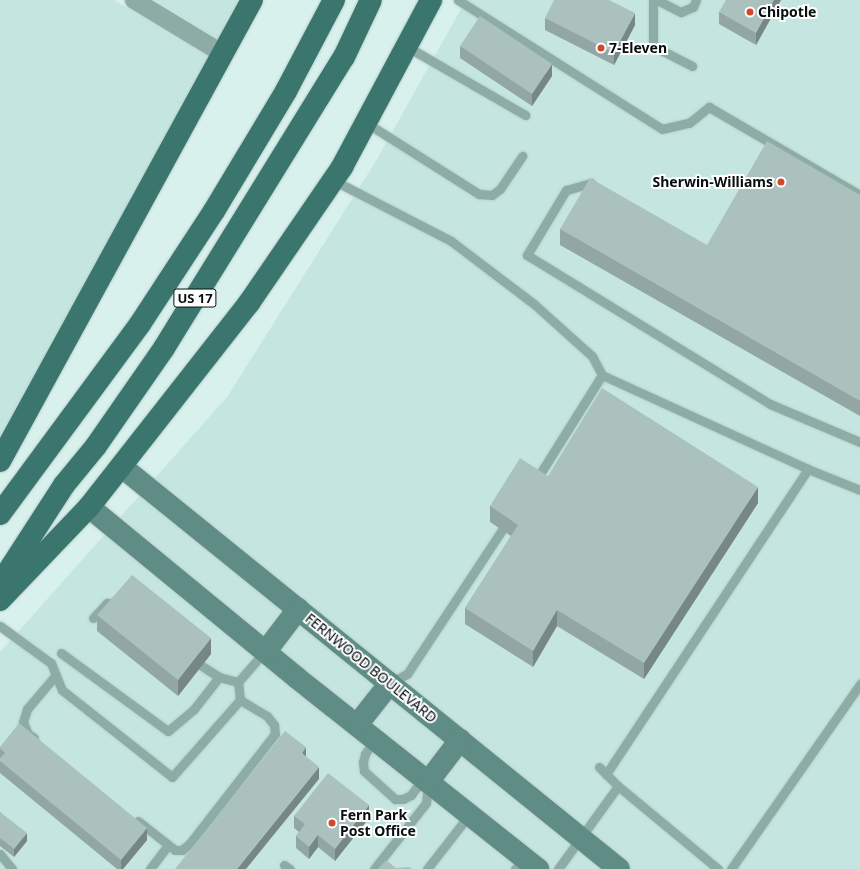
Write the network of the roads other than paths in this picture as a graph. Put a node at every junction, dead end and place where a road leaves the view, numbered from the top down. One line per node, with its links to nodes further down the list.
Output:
1 (134, 0): 11 (street)
2 (252, 0): 11 (main road)
3 (334, 0): 27 (main road, US 17)
4 (371, 0): 29 (main road, US 17)
5 (431, 0): 10 (main road)
6 (458, 0): 18 (lane)
7 (652, 0): 12 (lane)
8 (657, 0): 9 (lane)
9 (696, 0)
10 (406, 46): 13 (lane); 14 (main road)
11 (223, 54): 21 (main road)
12 (692, 66)
13 (525, 116)
14 (365, 122): 15 (lane); 16 (main road)
15 (522, 156)
16 (334, 180): 19 (lane); 22 (main road)
17 (591, 183): 20 (lane)
18 (860, 195)
19 (602, 375): 23 (lane); 24 (lane)
20 (860, 442)
21 (0, 461)
22 (122, 467): 26 (main road); 32 (street, FERNWOOD BOULEVARD)
23 (808, 469): 25 (lane); 49 (lane)
24 (534, 483)
25 (860, 490)
26 (90, 507): 30 (main road); 35 (street)
27 (0, 514)
28 (502, 530): 41 (lane)
29 (0, 584)
30 (0, 600)
31 (121, 603): 33 (lane)
32 (298, 609): 35 (street); 41 (street, FERNWOOD BOULEVARD)
33 (93, 618)
34 (0, 626): 36 (lane)
35 (266, 651): 40 (lane); 44 (street)
36 (51, 663): 38 (lane); 39 (lane)
37 (202, 666): 39 (lane)
38 (55, 676): 43 (lane); 47 (lane)
39 (219, 677): 40 (lane)
40 (238, 682): 43 (lane)
41 (390, 683): 44 (street); 46 (street, FERNWOOD BOULEVARD)
42 (860, 684): 63 (lane)
43 (240, 700): 53 (lane)
44 (357, 725): 45 (street)
45 (375, 739): 48 (street); 48 (lane)
46 (460, 740): 48 (street); 52 (street, FERNWOOD BOULEVARD)
47 (40, 743)
48 (428, 782): 50 (street); 58 (lane)
49 (618, 786): 52 (lane); 62 (lane)
50 (469, 814): 55 (street); 59 (lane)
51 (132, 816): 53 (lane)
52 (580, 838): 60 (lane); 61 (street, FERNWOOD BOULEVARD)
53 (168, 845): 57 (lane)
54 (0, 854): 56 (lane)
55 (526, 865)
56 (12, 869)
57 (150, 869)
58 (374, 869)
59 (427, 869)
60 (558, 869)
61 (619, 869)
62 (718, 869)
63 (731, 869)

